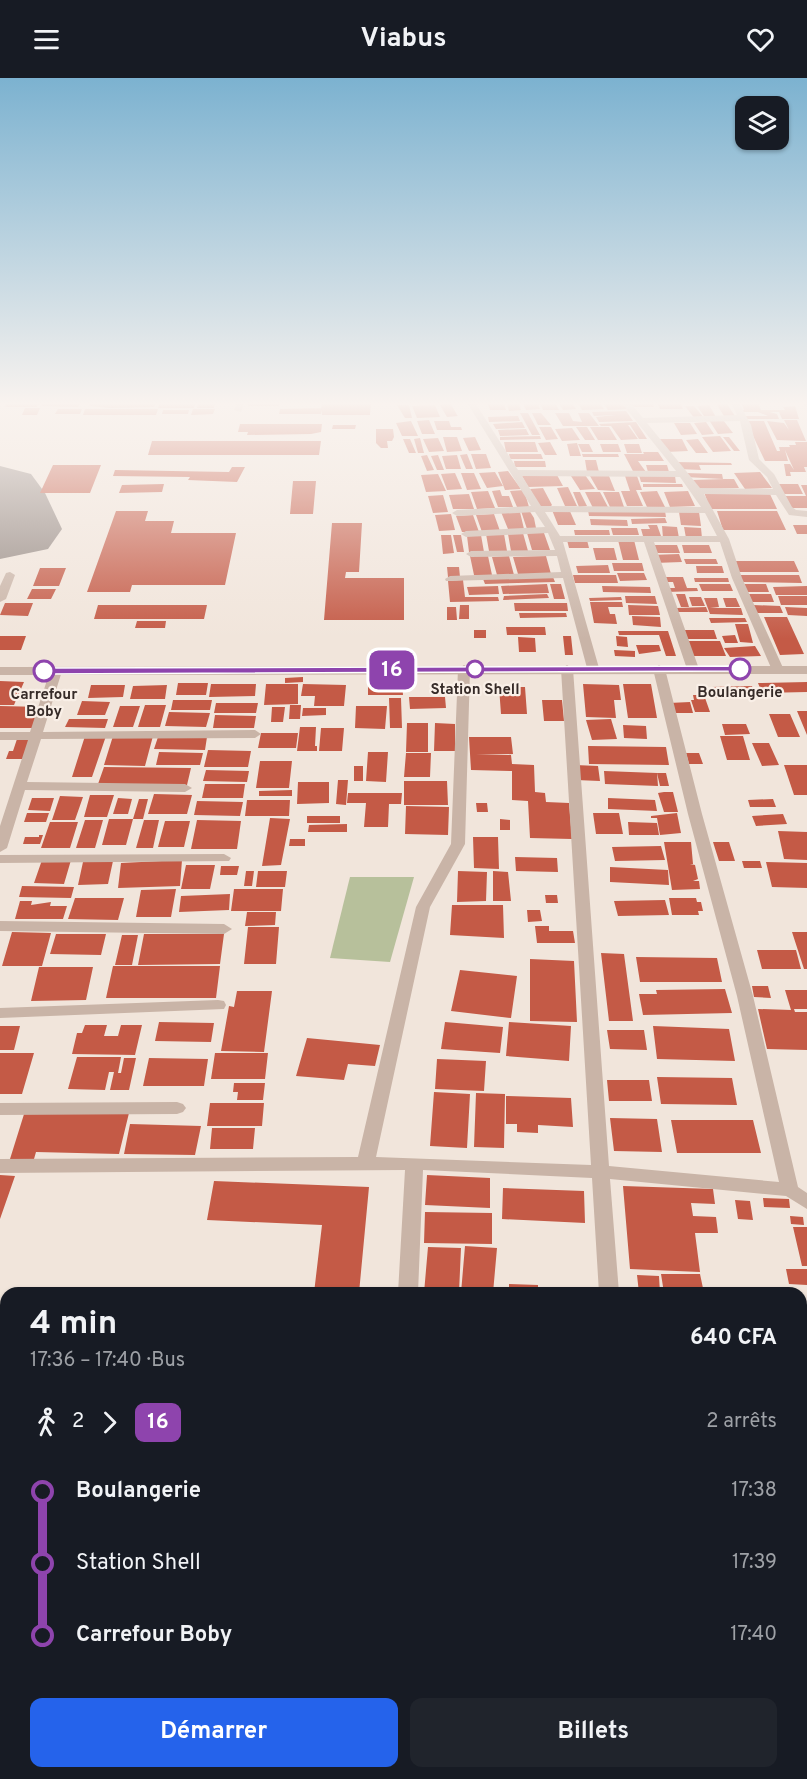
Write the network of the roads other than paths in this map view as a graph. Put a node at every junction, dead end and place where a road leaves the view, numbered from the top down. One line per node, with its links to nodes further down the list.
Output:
1 (522, 480): 6 (street)
2 (686, 480): 4 (street)
3 (773, 480): 5 (street)
4 (697, 491): 5 (street); 7 (street)
5 (780, 492): 9 (street)
6 (539, 509): 7 (street); 8 (street); 11 (street)
7 (708, 510): 13 (street)
8 (457, 513)
9 (807, 514)
10 (466, 534): 11 (street)
11 (554, 534): 12 (street); 14 (street)
12 (648, 539): 13 (street); 24 (street)
13 (724, 539): 25 (street)
14 (561, 553): 15 (street); 17 (street)
15 (471, 554)
16 (10, 575): 19 (street)
17 (568, 575): 18 (street); 20 (street)
18 (450, 579)
19 (0, 599)
20 (592, 668): 22 (street); 23 (street)
21 (464, 669): 22 (street); 28 (street); 44 (street)
22 (567, 669): 47 (street)
23 (659, 669): 24 (street); 48 (street)
24 (693, 669): 25 (street)
25 (778, 670): 26 (street)
26 (807, 670)
27 (0, 671): 28 (street)
28 (56, 671): 30 (street)
29 (255, 734): 30 (street)
30 (35, 735): 31 (street); 33 (street)
31 (0, 736)
32 (185, 788): 33 (street)
33 (18, 792): 34 (street); 35 (street)
34 (0, 797)
35 (0, 848)
36 (224, 858): 37 (street)
37 (0, 860)
38 (0, 926): 39 (street)
39 (224, 929)
40 (218, 1005): 41 (street)
41 (0, 1013)
42 (177, 1108): 43 (street)
43 (0, 1109)
44 (366, 1163): 45 (street); 46 (street)
45 (414, 1163): 47 (street); 50 (street)
46 (0, 1167)
47 (603, 1172): 48 (street); 51 (street)
48 (790, 1190): 49 (street)
49 (807, 1202)
50 (408, 1287)
51 (609, 1287)

